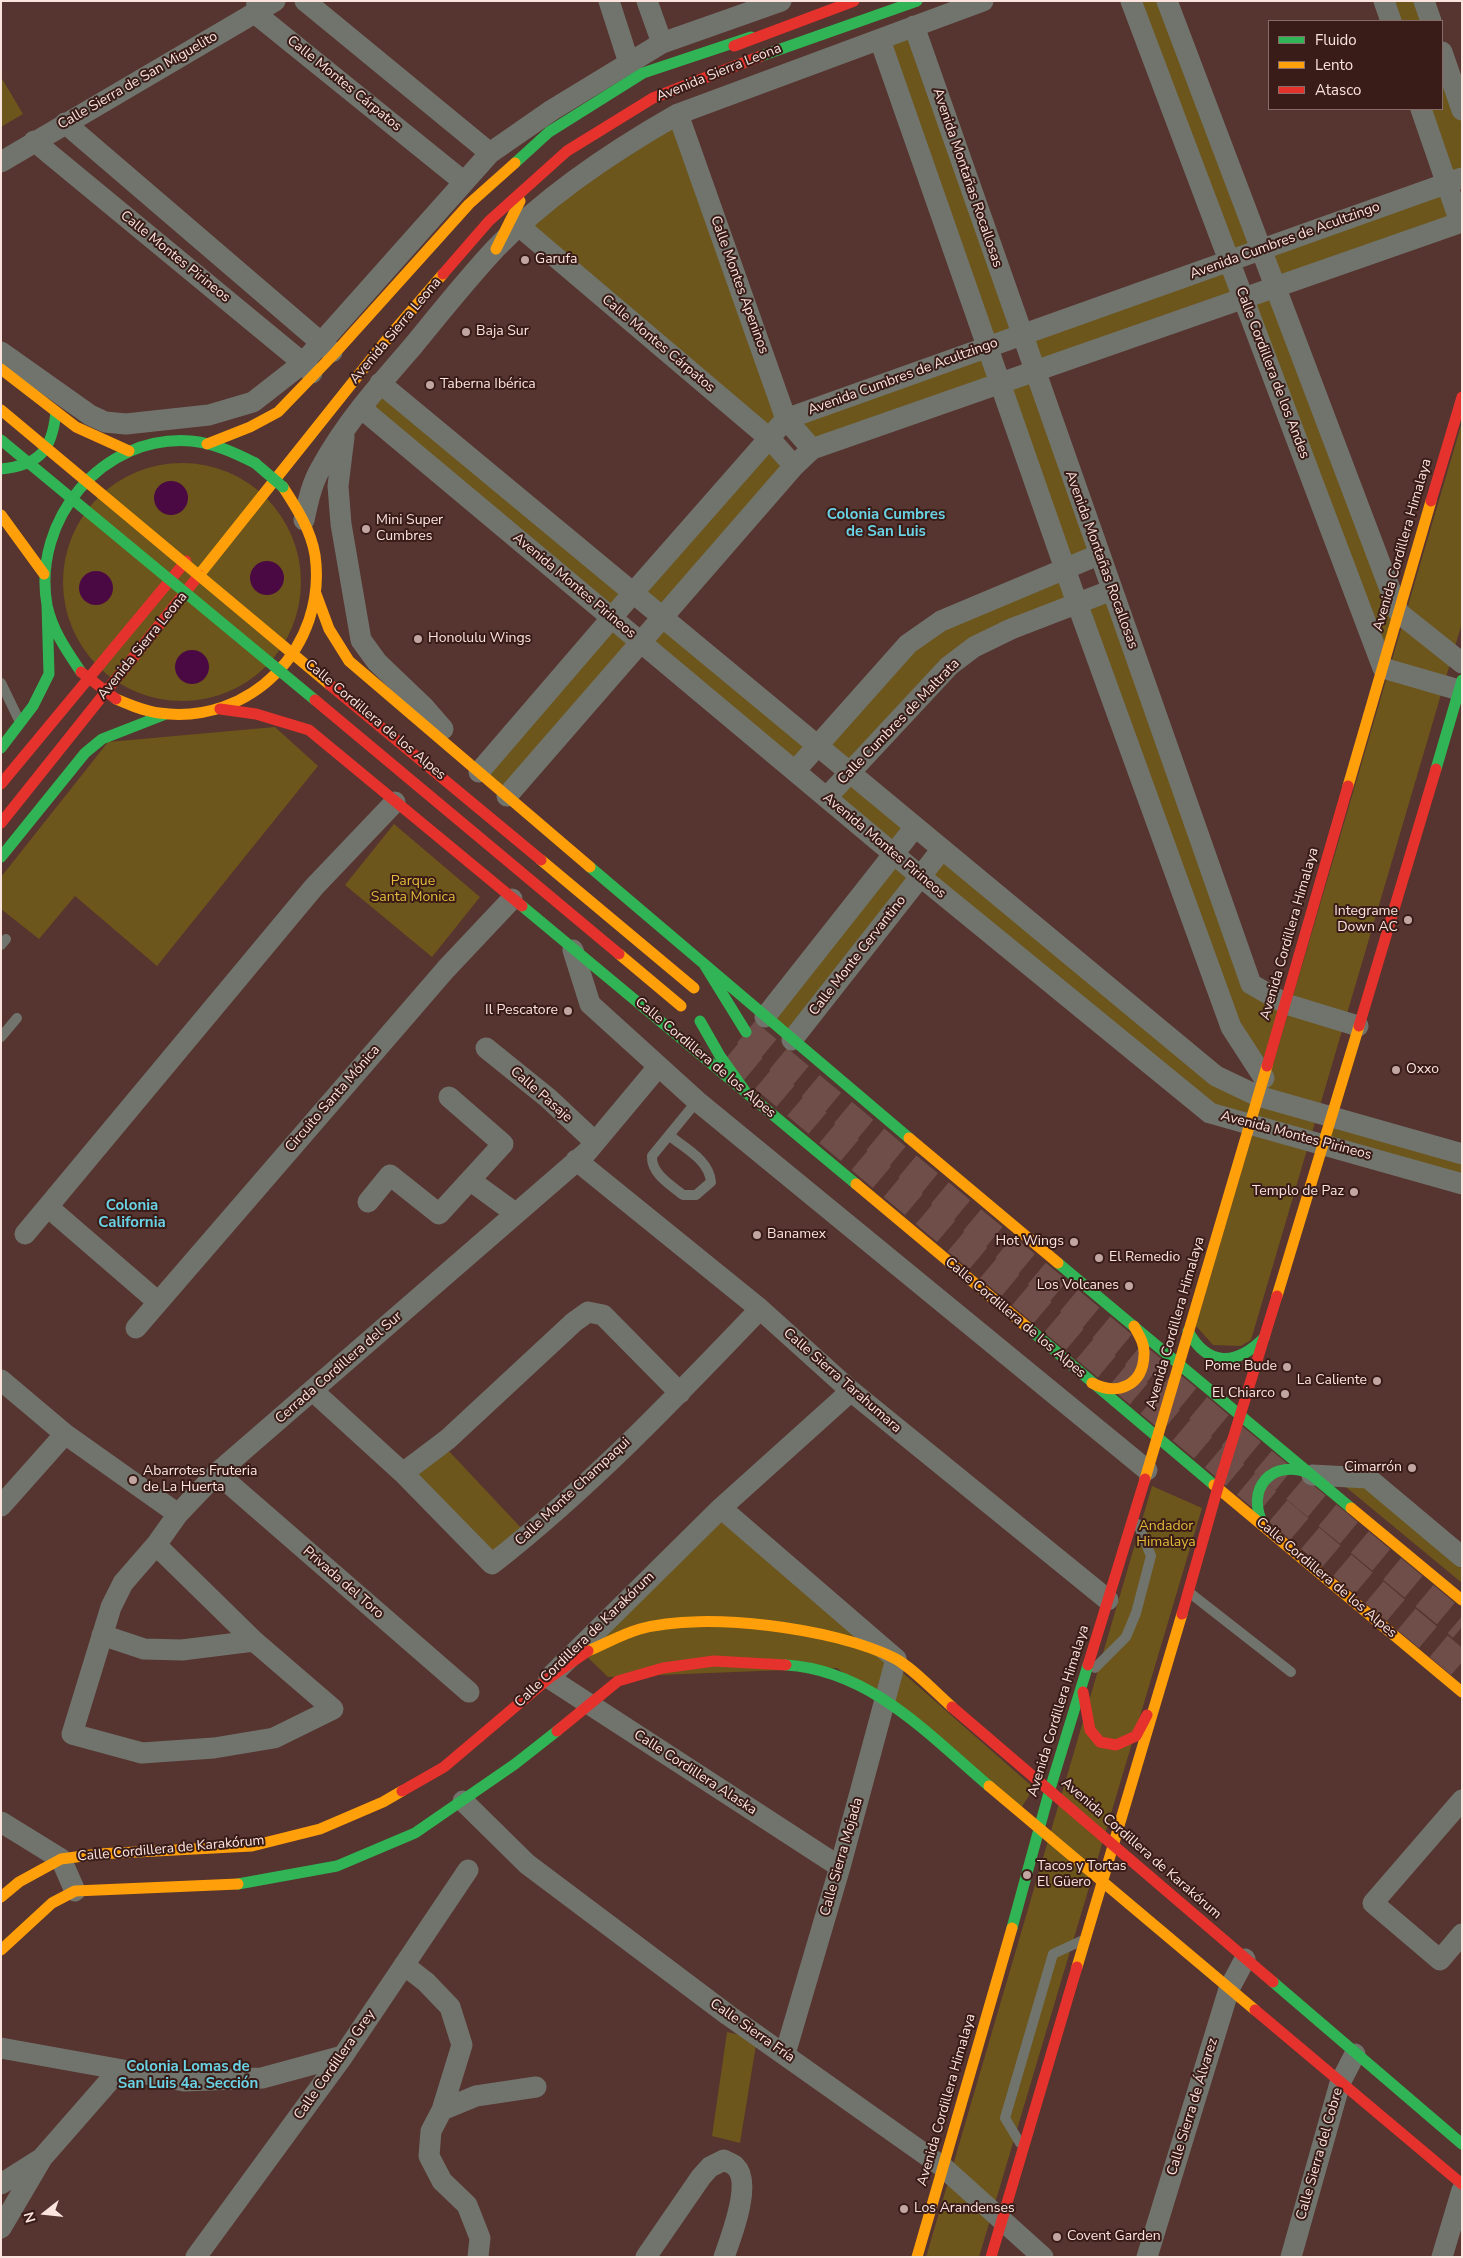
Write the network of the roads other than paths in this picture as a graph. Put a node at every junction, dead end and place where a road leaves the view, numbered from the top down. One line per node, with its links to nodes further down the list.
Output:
1 (276, 1): 13 (street, Calle Sierra de San Miguelito)
2 (305, 1): 28 (street)
3 (608, 1): 21 (street)
4 (647, 1): 19 (street)
5 (781, 1): 19 (street)
6 (854, 1): 16 (main road, Avenida Sierra Leona)
7 (917, 1): 32 (main road, Avenida Sierra Leona)
8 (983, 1): 17 (street, Avenida Sierra Leona)
9 (1131, 1): 38 (street, Calle Cordillera de los Andes)
10 (1167, 1): 37 (street)
11 (1384, 1): 14 (street)
12 (1424, 1): 15 (street)
13 (257, 7): 25 (street, Calle Sierra de San Miguelito); 31 (street, Calle Montes Cárpatos)
14 (1391, 20)
15 (1431, 20)
16 (786, 25): 26 (main road, Avenida Sierra Leona); 35 (main road)
17 (914, 26): 18 (street, Avenida Sierra Leona); 43 (street, Avenida Montañas Rocallosas)
18 (880, 40): 24 (street, Avenida Sierra Leona); 44 (street)
19 (662, 44): 21 (street)
20 (1443, 55): 23 (street)
21 (629, 63): 28 (street)
22 (1421, 110): 30 (street)
23 (1462, 110)
24 (678, 114): 34 (street, Avenida Sierra Leona); 56 (street, Calle Montes Apeninos)
25 (65, 123): 27 (street, Calle Sierra de San Miguelito); 45 (street, Calle Montes Pirineos)
26 (570, 133)
27 (34, 141): 29 (street, Calle Sierra de San Miguelito); 48 (street, Calle Montes Pirineos)
28 (490, 153): 31 (street)
29 (1, 162)
30 (1454, 181): 33 (street); 37 (street, Avenida Cumbres de Acultzingo)
31 (464, 182): 39 (street)
32 (527, 187): 36 (main road); 100 (main road, Avenida Sierra Leona)
33 (1461, 222): 40 (street)
34 (519, 226): 36 (street, Avenida Sierra Leona); 57 (street, Calle Montes Cárpatos)
35 (439, 237): 39 (main road); 42 (main road)
36 (496, 249): 51 (street, Avenida Sierra Leona)
37 (1261, 250): 38 (street, Avenida Cumbres de Acultzingo); 40 (street)
38 (1230, 261): 41 (street, Calle Cordillera de los Andes); 43 (street, Avenida Cumbres de Acultzingo)
39 (381, 277): 42 (main road); 45 (street)
40 (1275, 287): 41 (street); 77 (street)
41 (1244, 298): 49 (street); 83 (street, Calle Cordillera de los Andes)
42 (362, 323): 45 (main road)
43 (1022, 335): 44 (street, Avenida Cumbres de Acultzingo); 49 (street, Avenida Montañas Rocallosas)
44 (988, 348): 50 (street); 56 (street, Avenida Cumbres de Acultzingo)
45 (328, 349): 48 (street)
46 (1, 352): 48 (street)
47 (1, 369): 54 (main road)
48 (309, 369): 59 (main road)
49 (1035, 371): 50 (street); 69 (street, Avenida Montañas Rocallosas)
50 (1000, 383): 60 (street); 70 (street)
51 (380, 384): 55 (street, Avenida Sierra Leona); 73 (street, Avenida Montes Pirineos)
52 (1462, 397): 77 (main road, Avenida Cordillera Himalaya)
53 (1, 410): 109 (main road, Calle Cordillera de los Alpes, bridge)
54 (56, 412): 61 (main road); 64 (main road)
55 (357, 412): 67 (street, Avenida Sierra Leona); 79 (street, Avenida Montes Pirineos); 92 (street, Calle Cordillera de los Alpes)
56 (786, 419): 57 (street); 60 (street, Calle Montes Apeninos)
57 (770, 439): 63 (street, Calle Montes Cárpatos); 73 (street)
58 (1, 440): 114 (main road, Calle Cordillera de los Alpes, bridge)
59 (207, 444): 61 (main road); 67 (main road, bridge)
60 (812, 449): 63 (street)
61 (130, 451): 71 (main road)
62 (272, 457): 65 (main road)
63 (794, 466): 78 (street)
64 (1, 469)
65 (253, 480)
66 (1, 515): 71 (main road)
67 (304, 520): 74 (main road)
68 (196, 549): 96 (main road, Avenida Sierra Leona)
69 (1098, 555): 70 (street); 72 (street, Avenida Montañas Rocallosas)
70 (1065, 569): 75 (street); 90 (street)
71 (44, 574): 76 (main road)
72 (1112, 590): 75 (street, Calle Cumbres de Maltrata); 110 (street, Avenida Montañas Rocallosas)
73 (633, 593): 78 (street, Avenida Montes Pirineos); 79 (street)
74 (316, 594): 82 (main road, Calle Cordillera de los Alpes); 86 (main road)
75 (1077, 603): 95 (street, Calle Cumbres de Maltrata); 121 (street)
76 (47, 605): 87 (main road, bridge); 88 (main road)
77 (1399, 613): 81 (street); 83 (main road, Avenida Cordillera Himalaya)
78 (661, 616): 80 (street); 90 (street, Avenida Montes Pirineos)
79 (611, 618): 80 (street, Avenida Montes Pirineos); 94 (street)
80 (640, 642): 93 (street, Avenida Montes Pirineos); 97 (street)
81 (1462, 663)
82 (338, 664): 89 (main road); 92 (main road, Calle Cordillera de los Alpes)
83 (1383, 668): 85 (street); 110 (main road, Avenida Cordillera Himalaya)
84 (1, 683): 88 (lane)
85 (1461, 687): 115 (main road)
86 (220, 709): 87 (main road); 89 (main road, Calle Cordillera de los Alpes)
87 (166, 714): 104 (main road)
88 (21, 723): 91 (main road)
89 (309, 730): 99 (main road, Calle Cordillera de los Alpes)
90 (818, 746): 93 (street); 95 (street, Avenida Montes Pirineos)
91 (1, 748)
92 (458, 755): 94 (main road, Calle Cordillera de los Alpes)
93 (795, 771): 98 (street, Avenida Montes Pirineos)
94 (479, 772): 97 (main road, Calle Cordillera de los Alpes)
95 (850, 773): 98 (street, Calle Cumbres de Maltrata); 101 (street, Avenida Montes Pirineos)
96 (1, 784)
97 (507, 796): 108 (main road, Calle Cordillera de los Alpes)
98 (826, 798): 103 (street, Avenida Montes Pirineos)
99 (395, 802): 106 (main road, Calle Cordillera de los Alpes); 135 (street)
100 (1, 823)
101 (915, 827): 102 (street, Avenida Montes Pirineos); 103 (street)
102 (942, 849): 105 (street, Calle Monte Cervantino); 121 (street, Avenida Montes Pirineos)
103 (894, 854): 105 (street, Avenida Montes Pirineos); 112 (street)
104 (1, 857)
105 (920, 876): 117 (street, Calle Monte Cervantino); 126 (street, Avenida Montes Pirineos)
106 (512, 899): 107 (main road, Calle Cordillera de los Alpes); 138 (street, Circuito Santa Mónica)
107 (573, 950): 120 (street); 122 (main road, Calle Cordillera de los Alpes)
108 (704, 964): 111 (main road); 112 (main road, Calle Cordillera de los Alpes)
109 (698, 991)
110 (1286, 1004): 115 (street, Avenida Montañas Rocallosas); 121 (main road, Avenida Cordillera Himalaya)
111 (716, 1007)
112 (765, 1017): 117 (main road, Calle Cordillera de los Alpes)
113 (17, 1018): 116 (lane)
114 (700, 1022): 119 (main road, Calle Cordillera de los Alpes); 122 (main road)
115 (1358, 1026): 125 (main road)
116 (1, 1037)
117 (792, 1040): 140 (main road, Calle Cordillera de los Alpes)
118 (486, 1048): 128 (street, Calle Pasaje)
119 (732, 1051)
120 (658, 1067): 124 (street); 128 (street, Cerrada Cordillera del Sur)
121 (1261, 1087): 125 (street, Avenida Montes Pirineos); 126 (main road, Avenida Cordillera Himalaya)
122 (744, 1091): 146 (main road, Calle Cordillera de los Alpes)
123 (449, 1097): 132 (street)
124 (697, 1102): 127 (lane); 153 (street)
125 (1330, 1117): 129 (main road); 130 (street, Avenida Montes Pirineos)
126 (1250, 1124): 129 (street, Avenida Montes Pirineos); 142 (main road, Avenida Cordillera Himalaya)
127 (670, 1136): 127 (lane)
128 (595, 1142): 131 (street, Cerrada Cordillera del Sur)
129 (1324, 1143): 133 (street, Avenida Montes Pirineos); 143 (main road)
130 (1462, 1154)
131 (576, 1160): 136 (street, Cerrada Cordillera del Sur); 139 (street, Calle Sierra Tarahumara)
132 (471, 1181): 134 (street); 136 (street)
133 (1462, 1184)
134 (368, 1202)
135 (48, 1207): 137 (street); 138 (street)
136 (515, 1213): 147 (street, Cerrada Cordillera del Sur)
137 (25, 1234)
138 (158, 1302): 141 (street, Circuito Santa Mónica)
139 (760, 1309): 148 (street, Calle Sierra Tarahumara); 149 (street, Calle Monte Champaqui)
140 (1130, 1320): 144 (main road, Calle Cordillera de los Alpes); 146 (main road)
141 (136, 1328)
142 (1188, 1332): 143 (main road); 144 (main road, Avenida Cordillera Himalaya)
143 (1264, 1338): 150 (main road)
144 (1179, 1363): 150 (main road, Calle Cordillera de los Alpes); 152 (main road, Avenida Cordillera Himalaya)
145 (1, 1380): 151 (street)
146 (1091, 1382): 152 (main road, Calle Cordillera de los Alpes)
147 (313, 1391): 155 (street, Cerrada Cordillera del Sur); 156 (street, Calle Monte Champaqui)
148 (852, 1392): 160 (street, Calle Cordillera de Karakórum); 167 (street, Calle Sierra Tarahumara)
149 (680, 1393): 156 (street); 156 (street, Calle Monte Champaqui)
150 (1241, 1414): 157 (main road, Calle Cordillera de los Alpes); 158 (main road)
151 (65, 1434): 159 (street); 161 (street)
152 (1158, 1438): 153 (street); 154 (main road, Avenida Cordillera Himalaya); 158 (main road, Calle Cordillera de los Alpes)
153 (1129, 1456): 154 (street)
154 (1147, 1470): 162 (main road, Avenida Cordillera Himalaya)
155 (217, 1473): 161 (street, Cerrada Cordillera del Sur); 176 (street, Privada del Toro)
156 (403, 1473)
157 (1312, 1475): 163 (main road); 165 (street); 168 (main road, Calle Cordillera de los Alpes)
158 (1218, 1488): 163 (main road, Calle Cordillera de los Alpes); 166 (main road)
159 (1, 1506)
160 (721, 1508): 171 (street); 173 (street, Calle Cordillera de Karakórum)
161 (178, 1514): 164 (street, Cerrada Cordillera del Sur)
162 (1134, 1514): 167 (main road, Avenida Cordillera Himalaya); 174 (lane)
163 (1264, 1526): 177 (main road, Calle Cordillera de los Alpes)
164 (156, 1545): 169 (street, Cerrada Cordillera del Sur); 170 (street)
165 (1462, 1557)
166 (1189, 1592): 172 (lane); 175 (main road)
167 (1108, 1600): 174 (main road, Avenida Cordillera Himalaya)
168 (1462, 1600)
169 (102, 1636): 170 (street); 170 (street, Cerrada Cordillera del Sur)
170 (254, 1641)
171 (896, 1659): 173 (main road, Avenida Cordillera de Karakórum); 178 (street, Calle Sierra Mojada); 180 (main road, Avenida Cordillera de Karakórum)
172 (1291, 1672)
173 (549, 1678): 179 (street, Calle Cordillera Alaska); 186 (main road, Calle Cordillera de Karakórum)
174 (1084, 1682): 175 (main road); 180 (main road, Avenida Cordillera Himalaya)
175 (1160, 1690): 185 (main road)
176 (468, 1692)
177 (1460, 1694)
178 (886, 1698): 179 (main road); 184 (main road); 187 (street, Calle Sierra Mojada)
179 (588, 1704): 182 (main road); 187 (street, Calle Cordillera Alaska)
180 (1050, 1789): 184 (main road, Avenida Cordillera Himalaya); 185 (main road, Avenida Cordillera de Karakórum)
181 (1462, 1800): 192 (street)
182 (463, 1801): 190 (main road); 199 (street, Calle Sierra Fría)
183 (1, 1822): 186 (street)
184 (1040, 1830): 189 (main road); 209 (main road, Avenida Cordillera Himalaya)
185 (1114, 1844): 189 (main road); 195 (main road, Avenida Cordillera de Karakórum)
186 (62, 1859): 190 (street); 191 (main road, Calle Cordillera de Karakórum)
187 (840, 1867): 199 (street, Calle Sierra Mojada)
188 (468, 1870): 196 (street, Calle Cordillera Grey)
189 (1103, 1880): 193 (main road); 197 (main road)
190 (75, 1891): 194 (main road)
191 (1, 1897)
192 (1462, 1934)
193 (1085, 1939): 207 (main road); 207 (lane)
194 (1, 1950)
195 (1245, 1959): 197 (street, Calle Sierra de Álvarez); 200 (main road, Avenida Cordillera de Karakórum)
196 (404, 1965): 201 (street, Calle Cordillera Grey); 205 (street)
197 (1229, 1989): 203 (main road); 224 (street, Calle Sierra de Álvarez)
198 (1, 2048): 202 (street)
199 (785, 2054): 209 (street, Calle Sierra Fría)
200 (1356, 2054): 203 (street, Calle Sierra del Cobre); 206 (main road, Avenida Cordillera de Karakórum)
201 (343, 2056): 202 (street); 216 (street, Calle Cordillera Grey)
202 (119, 2070): 208 (street)
203 (1340, 2083): 211 (main road); 225 (street, Calle Sierra del Cobre)
204 (536, 2088): 205 (street)
205 (442, 2110): 217 (street)
206 (1462, 2144)
207 (1023, 2148): 213 (main road)
208 (42, 2158): 210 (street); 214 (street)
209 (943, 2167): 213 (street, Calle Sierra Fría); 215 (main road, Avenida Cordillera Himalaya)
210 (1, 2184)
211 (1462, 2184)
212 (1462, 2190): 226 (street)
213 (1002, 2219): 222 (main road); 223 (street, Calle Sierra Fría)
214 (1, 2228)
215 (922, 2239): 220 (main road, Avenida Cordillera Himalaya); 221 (lane)
216 (196, 2257)
217 (478, 2257)
218 (646, 2257): 219 (street)
219 (724, 2257)
220 (917, 2257)
221 (927, 2257)
222 (991, 2257)
223 (1043, 2257)
224 (1148, 2257)
225 (1291, 2257)
226 (1442, 2257)

